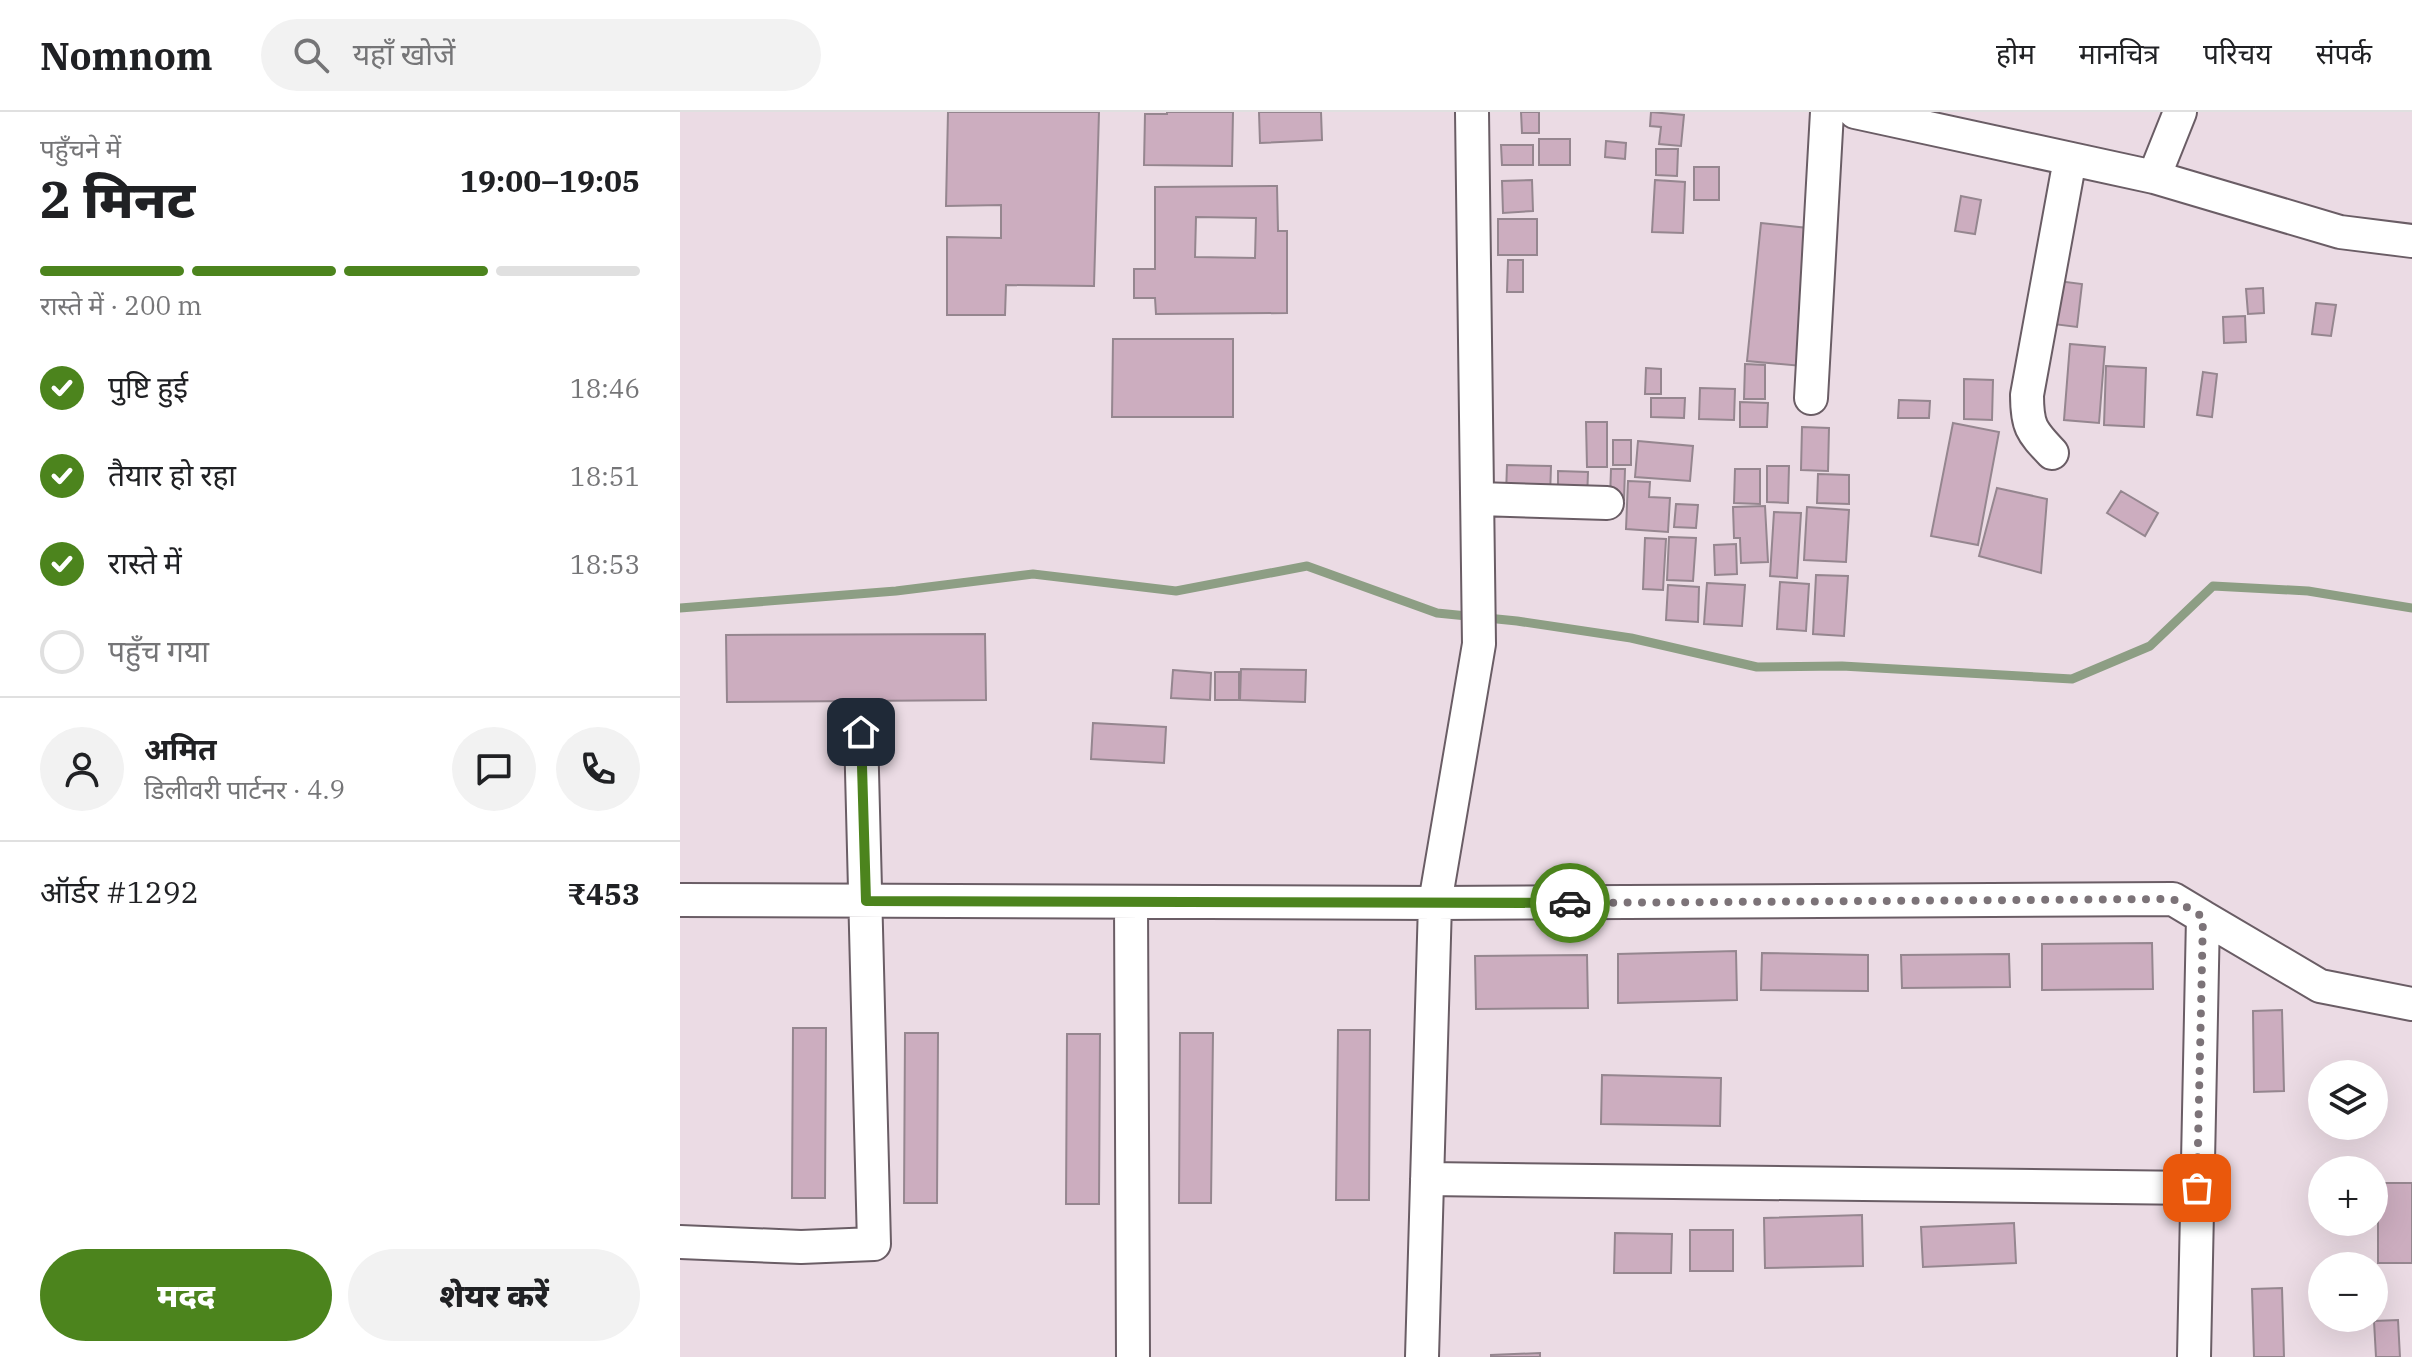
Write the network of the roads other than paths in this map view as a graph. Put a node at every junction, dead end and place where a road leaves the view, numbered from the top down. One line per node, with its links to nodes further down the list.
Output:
1 (1472, 112): 10 (street)
2 (1827, 112): 8 (street)
3 (2180, 112): 6 (street)
4 (1871, 114): 5 (street)
5 (2070, 159): 6 (street); 9 (street)
6 (2154, 177): 7 (street)
7 (2412, 241)
8 (1811, 398)
9 (2052, 453)
10 (1479, 499): 11 (street); 16 (street)
11 (1607, 503)
12 (861, 732): 14 (street)
13 (680, 900): 14 (street)
14 (866, 901): 15 (street); 21 (street)
15 (1131, 902): 16 (street); 22 (street)
16 (1435, 903): 17 (street); 19 (street)
17 (2203, 917): 18 (street); 20 (street)
18 (2412, 1004)
19 (1427, 1179): 20 (street); 23 (street)
20 (2197, 1188): 24 (street)
21 (680, 1242)
22 (1133, 1357)
23 (1422, 1357)
24 (2194, 1357)

